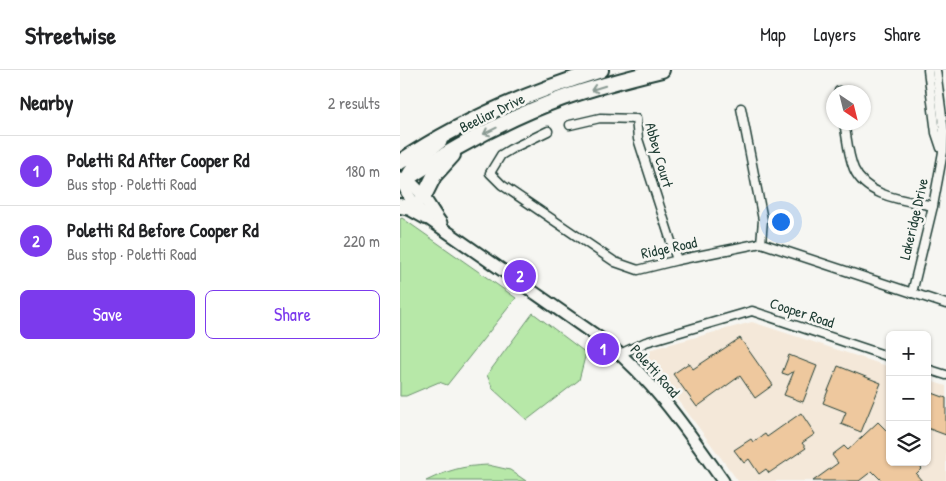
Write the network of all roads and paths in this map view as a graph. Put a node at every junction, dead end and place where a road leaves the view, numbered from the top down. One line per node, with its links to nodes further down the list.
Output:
1 (601, 70): 7 (highway, Beeliar Drive)
2 (662, 70): 10 (highway, Beeliar Drive, one-way to 10)
3 (928, 70): 11 (street, Lakeridge Drive)
4 (936, 70): 11 (street, Lakeridge Drive)
5 (741, 108): 19 (street)
6 (570, 125): 20 (street, Abbey Court)
7 (460, 126): 12 (highway, Beeliar Drive); 13 (main road)
8 (846, 130): 16 (street)
9 (548, 131): 20 (street, Ridge Road)
10 (464, 144): 13 (highway, Beeliar Drive); 14 (highway)
11 (944, 152): 16 (street, Lakeridge Drive)
12 (400, 162)
13 (402, 180): 14 (main road, Poletti Road); 17 (main road, Poletti Road)
14 (423, 198): 18 (main road, Poletti Road)
15 (400, 206): 17 (highway)
16 (933, 206): 21 (street, Lakeridge Drive)
17 (426, 217): 18 (main road, Poletti Road)
18 (448, 232): 23 (main road, Poletti Road)
19 (761, 243): 20 (street, Ridge Road); 21 (street, Ridge Road)
20 (677, 260)
21 (912, 292): 22 (street, Ridge Road)
22 (946, 304)
23 (620, 354): 24 (street, Cooper Road); 27 (main road, Poletti Road)
24 (886, 356)
25 (931, 370): 26 (street)
26 (946, 375)
27 (723, 481)

